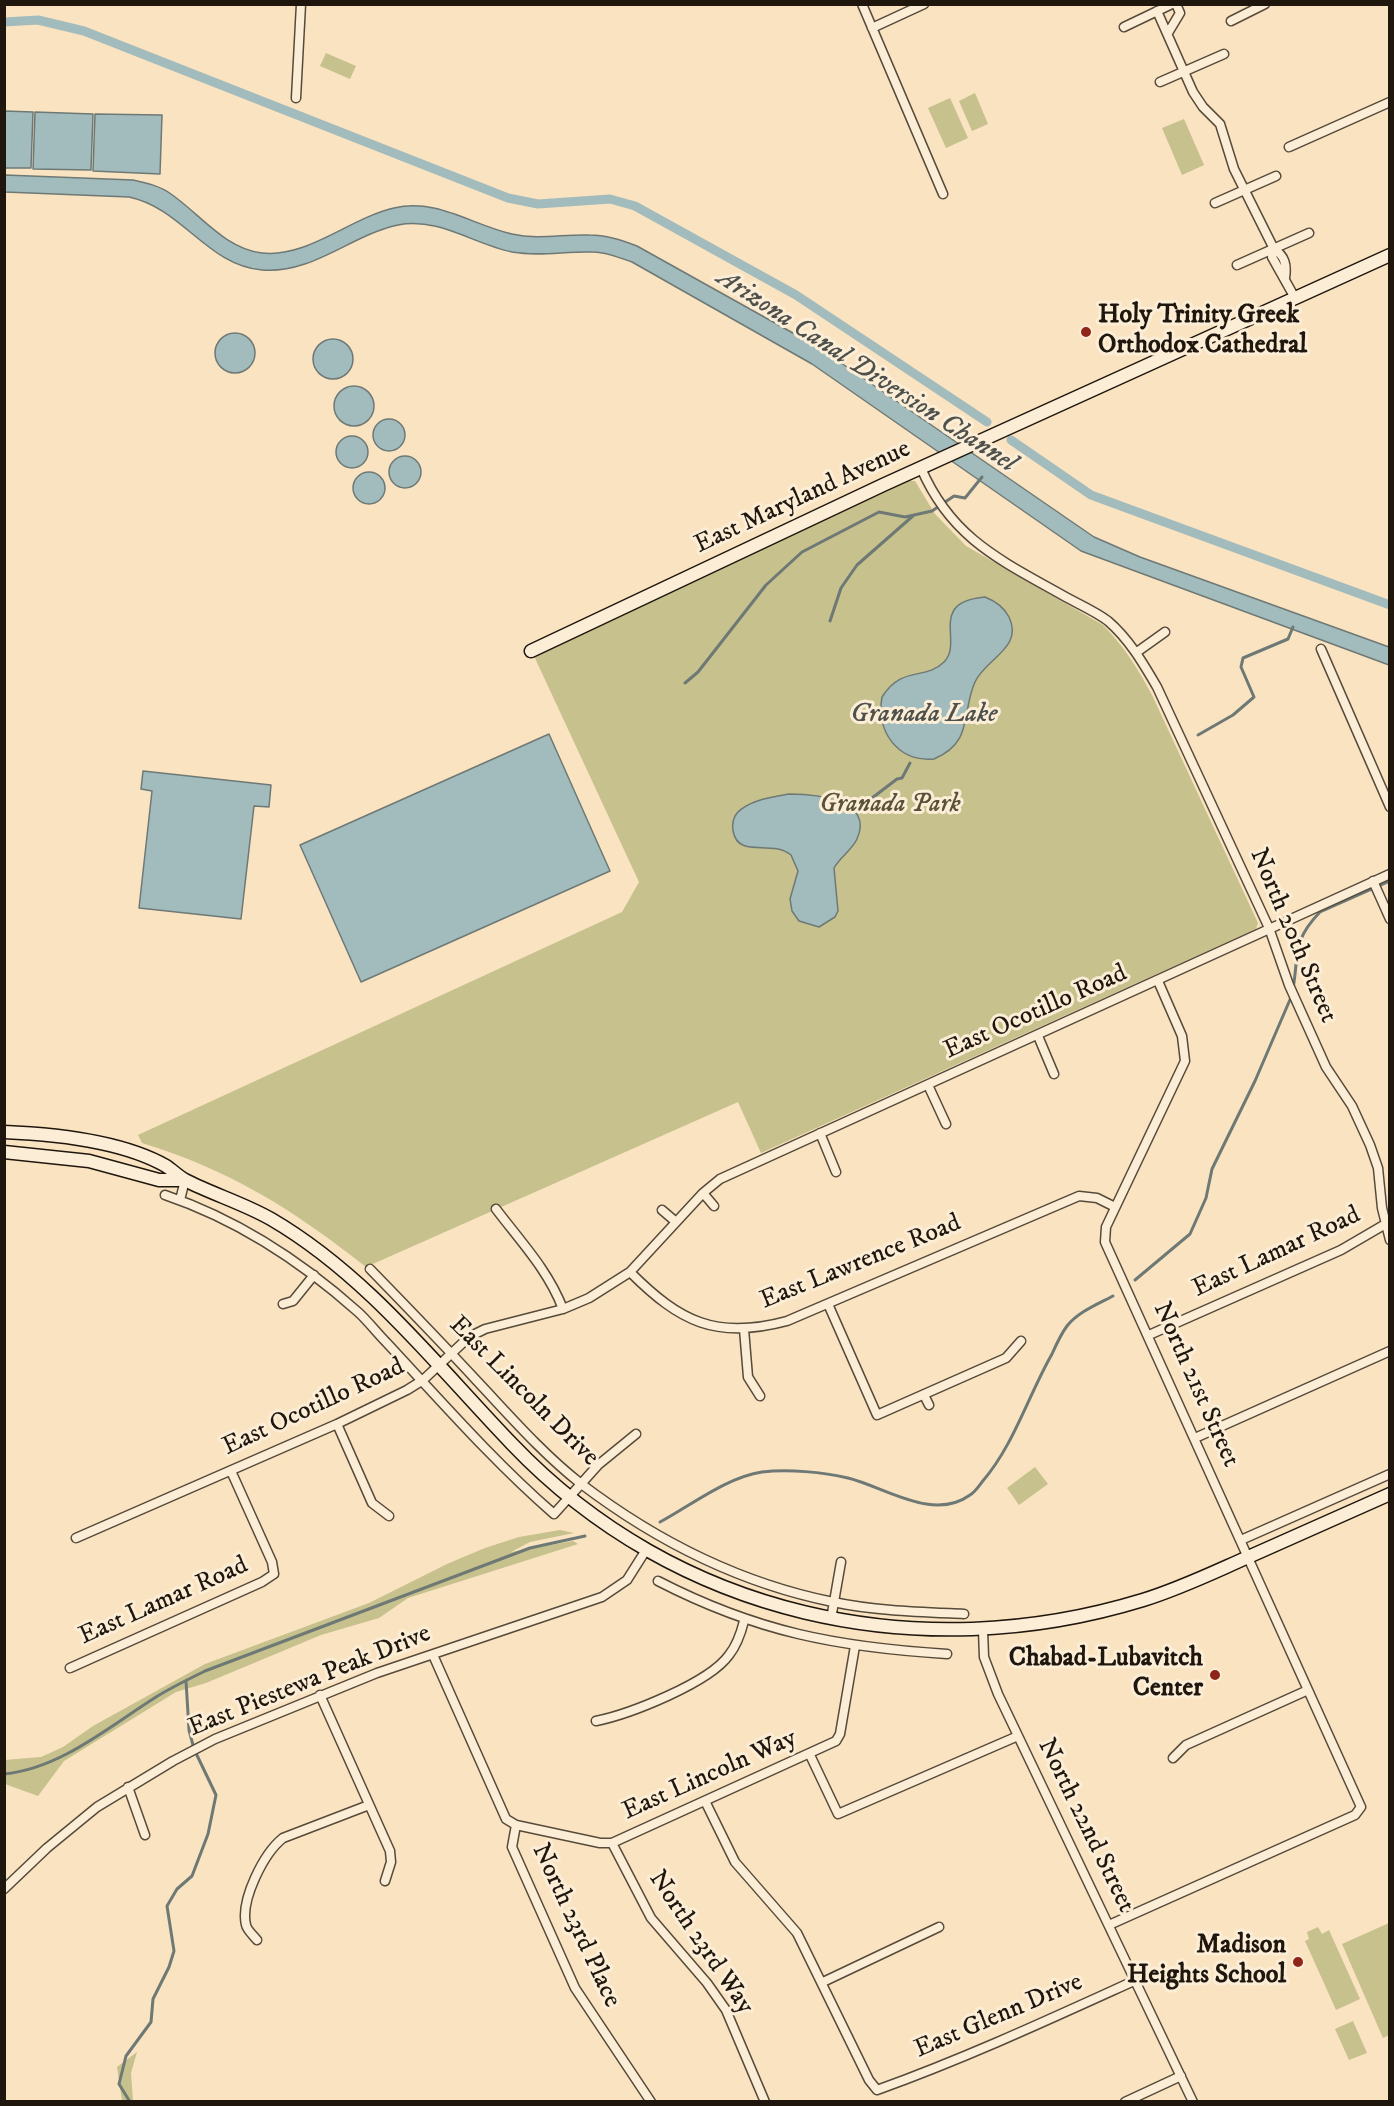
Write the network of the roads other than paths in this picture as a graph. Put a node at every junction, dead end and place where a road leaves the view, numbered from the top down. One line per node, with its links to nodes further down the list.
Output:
1 (301, 4): 14 (street)
2 (862, 4): 9 (street)
3 (924, 4): 9 (street)
4 (1174, 4): 6 (street); 10 (street)
5 (1265, 4): 7 (street)
6 (1157, 10): 8 (street); 10 (street)
7 (1231, 21)
8 (1124, 27)
9 (872, 28): 19 (street)
10 (1168, 33): 12 (street)
11 (1224, 54): 12 (street)
12 (1185, 71): 13 (street); 18 (street)
13 (1160, 82)
14 (296, 98)
15 (1389, 102): 16 (street)
16 (1290, 147)
17 (1276, 176): 18 (street)
18 (1244, 190): 20 (street); 22 (street)
19 (943, 194)
20 (1215, 203)
21 (1309, 233): 22 (street)
22 (1274, 249): 24 (street); 25 (street)
23 (1389, 255): 25 (main road, East Maryland Avenue)
24 (1237, 265)
25 (1295, 298): 26 (main road, East Maryland Avenue)
26 (921, 468): 29 (main road, East Maryland Avenue); 30 (street, North 20th Street)
27 (1165, 632): 30 (street)
28 (1321, 649): 31 (street)
29 (531, 651)
30 (1137, 652): 35 (street, North 20th Street)
31 (1389, 807)
32 (1389, 874): 33 (street, East Ocotillo Road)
33 (1373, 881): 34 (street); 35 (street, East Ocotillo Road)
34 (1389, 919)
35 (1269, 928): 36 (street, East Ocotillo Road); 54 (street, North 20th Street)
36 (1158, 981): 37 (street, East Ocotillo Road); 50 (street, North 21st Street)
37 (1038, 1036): 38 (street); 39 (street, East Ocotillo Road)
38 (1054, 1074)
39 (928, 1085): 40 (street); 42 (street, East Ocotillo Road)
40 (946, 1124)
41 (4, 1132): 45 (main road, East Lincoln Drive)
42 (820, 1133): 44 (street); 46 (street, East Ocotillo Road)
43 (4, 1152): 45 (main road, East Lincoln Drive)
44 (836, 1172)
45 (185, 1180): 48 (street); 67 (main road, East Lincoln Drive)
46 (703, 1193): 49 (street); 53 (street, East Ocotillo Road)
47 (165, 1196): 48 (street, East Lincoln Drive)
48 (180, 1200): 58 (street, East Lincoln Drive)
49 (714, 1206)
50 (1115, 1207): 60 (street, East Lawrence Road); 63 (street, North 21st Street)
51 (496, 1209): 61 (street)
52 (662, 1210): 53 (street)
53 (675, 1222): 57 (street, East Ocotillo Road)
54 (1387, 1223): 55 (street, North 20th Street); 63 (street, East Lamar Road)
55 (1389, 1240)
56 (370, 1269): 66 (street, East Lincoln Drive)
57 (630, 1272): 61 (street, East Ocotillo Road); 62 (street, East Lawrence Road)
58 (314, 1275): 59 (street); 68 (street, East Lincoln Drive)
59 (283, 1304)
60 (828, 1304): 62 (street, East Lawrence Road); 69 (street)
61 (563, 1309): 66 (street, East Ocotillo Road)
62 (744, 1329): 70 (street)
63 (1149, 1335): 74 (street, North 21st Street)
64 (1021, 1341): 69 (street)
65 (1389, 1351): 74 (street)
66 (451, 1353): 67 (street, East Ocotillo Road); 77 (street, East Lincoln Drive)
67 (438, 1365): 68 (street, East Ocotillo Road); 79 (main road, East Lincoln Drive)
68 (423, 1380): 72 (street, East Ocotillo Road); 79 (street, East Lincoln Drive)
69 (924, 1395): 71 (street)
70 (760, 1396)
71 (928, 1405)
72 (337, 1424): 75 (street, East Ocotillo Road); 80 (street)
73 (636, 1434): 77 (street)
74 (1195, 1438): 82 (street, North 21st Street)
75 (231, 1471): 81 (street, East Ocotillo Road); 95 (street, East Lamar Road)
76 (1389, 1474): 82 (street)
77 (581, 1483): 79 (street); 87 (street, East Lincoln Drive)
78 (1389, 1494): 84 (main road, East Lincoln Drive)
79 (570, 1498): 83 (main road, East Lincoln Drive)
80 (389, 1516)
81 (76, 1538)
82 (1241, 1540): 84 (street, North 21st Street)
83 (646, 1550): 89 (main road, East Lincoln Drive); 93 (street, East Piestewa Peak Drive)
84 (1249, 1557): 91 (main road, East Lincoln Drive); 96 (street, North 21st Street)
85 (841, 1562): 87 (street)
86 (658, 1581): 90 (street)
87 (833, 1602): 88 (street, East Lincoln Drive); 89 (street)
88 (964, 1614)
89 (831, 1619): 91 (main road, East Lincoln Drive)
90 (744, 1621): 92 (street); 98 (street)
91 (983, 1630): 99 (street, North 22nd Street)
92 (855, 1646): 94 (street); 100 (street, East Lincoln Way)
93 (433, 1654): 97 (street, East Piestewa Peak Drive); 105 (street, North 23rd Place)
94 (946, 1654)
95 (70, 1668)
96 (1308, 1690): 101 (street); 111 (street, North 21st Street)
97 (320, 1695): 102 (street, East Piestewa Peak Drive); 104 (street)
98 (596, 1721)
99 (1018, 1736): 100 (street); 111 (street, North 22nd Street)
100 (810, 1755): 103 (street, East Lincoln Way)
101 (1173, 1758)
102 (128, 1787): 107 (street); 110 (street, East Piestewa Peak Drive)
103 (705, 1801): 108 (street, East Lincoln Way); 115 (street)
104 (369, 1805): 109 (street); 113 (street)
105 (506, 1819): 106 (street, East Lincoln Way)
106 (516, 1826): 108 (street, East Lincoln Way); 117 (street, North 23rd Place)
107 (145, 1835)
108 (612, 1843): 118 (street, North 23rd Way)
109 (386, 1881)
110 (4, 1889)
111 (1109, 1925): 114 (street, North 22nd Street)
112 (939, 1927): 115 (street)
113 (257, 1940)
114 (1136, 1980): 115 (street, East Glenn Drive); 116 (street, North 22nd Street)
115 (823, 1982)
116 (1181, 2076): 119 (street); 120 (street, North 22nd Street)
117 (651, 2102)
118 (765, 2102)
119 (1125, 2102)
120 (1192, 2102)

